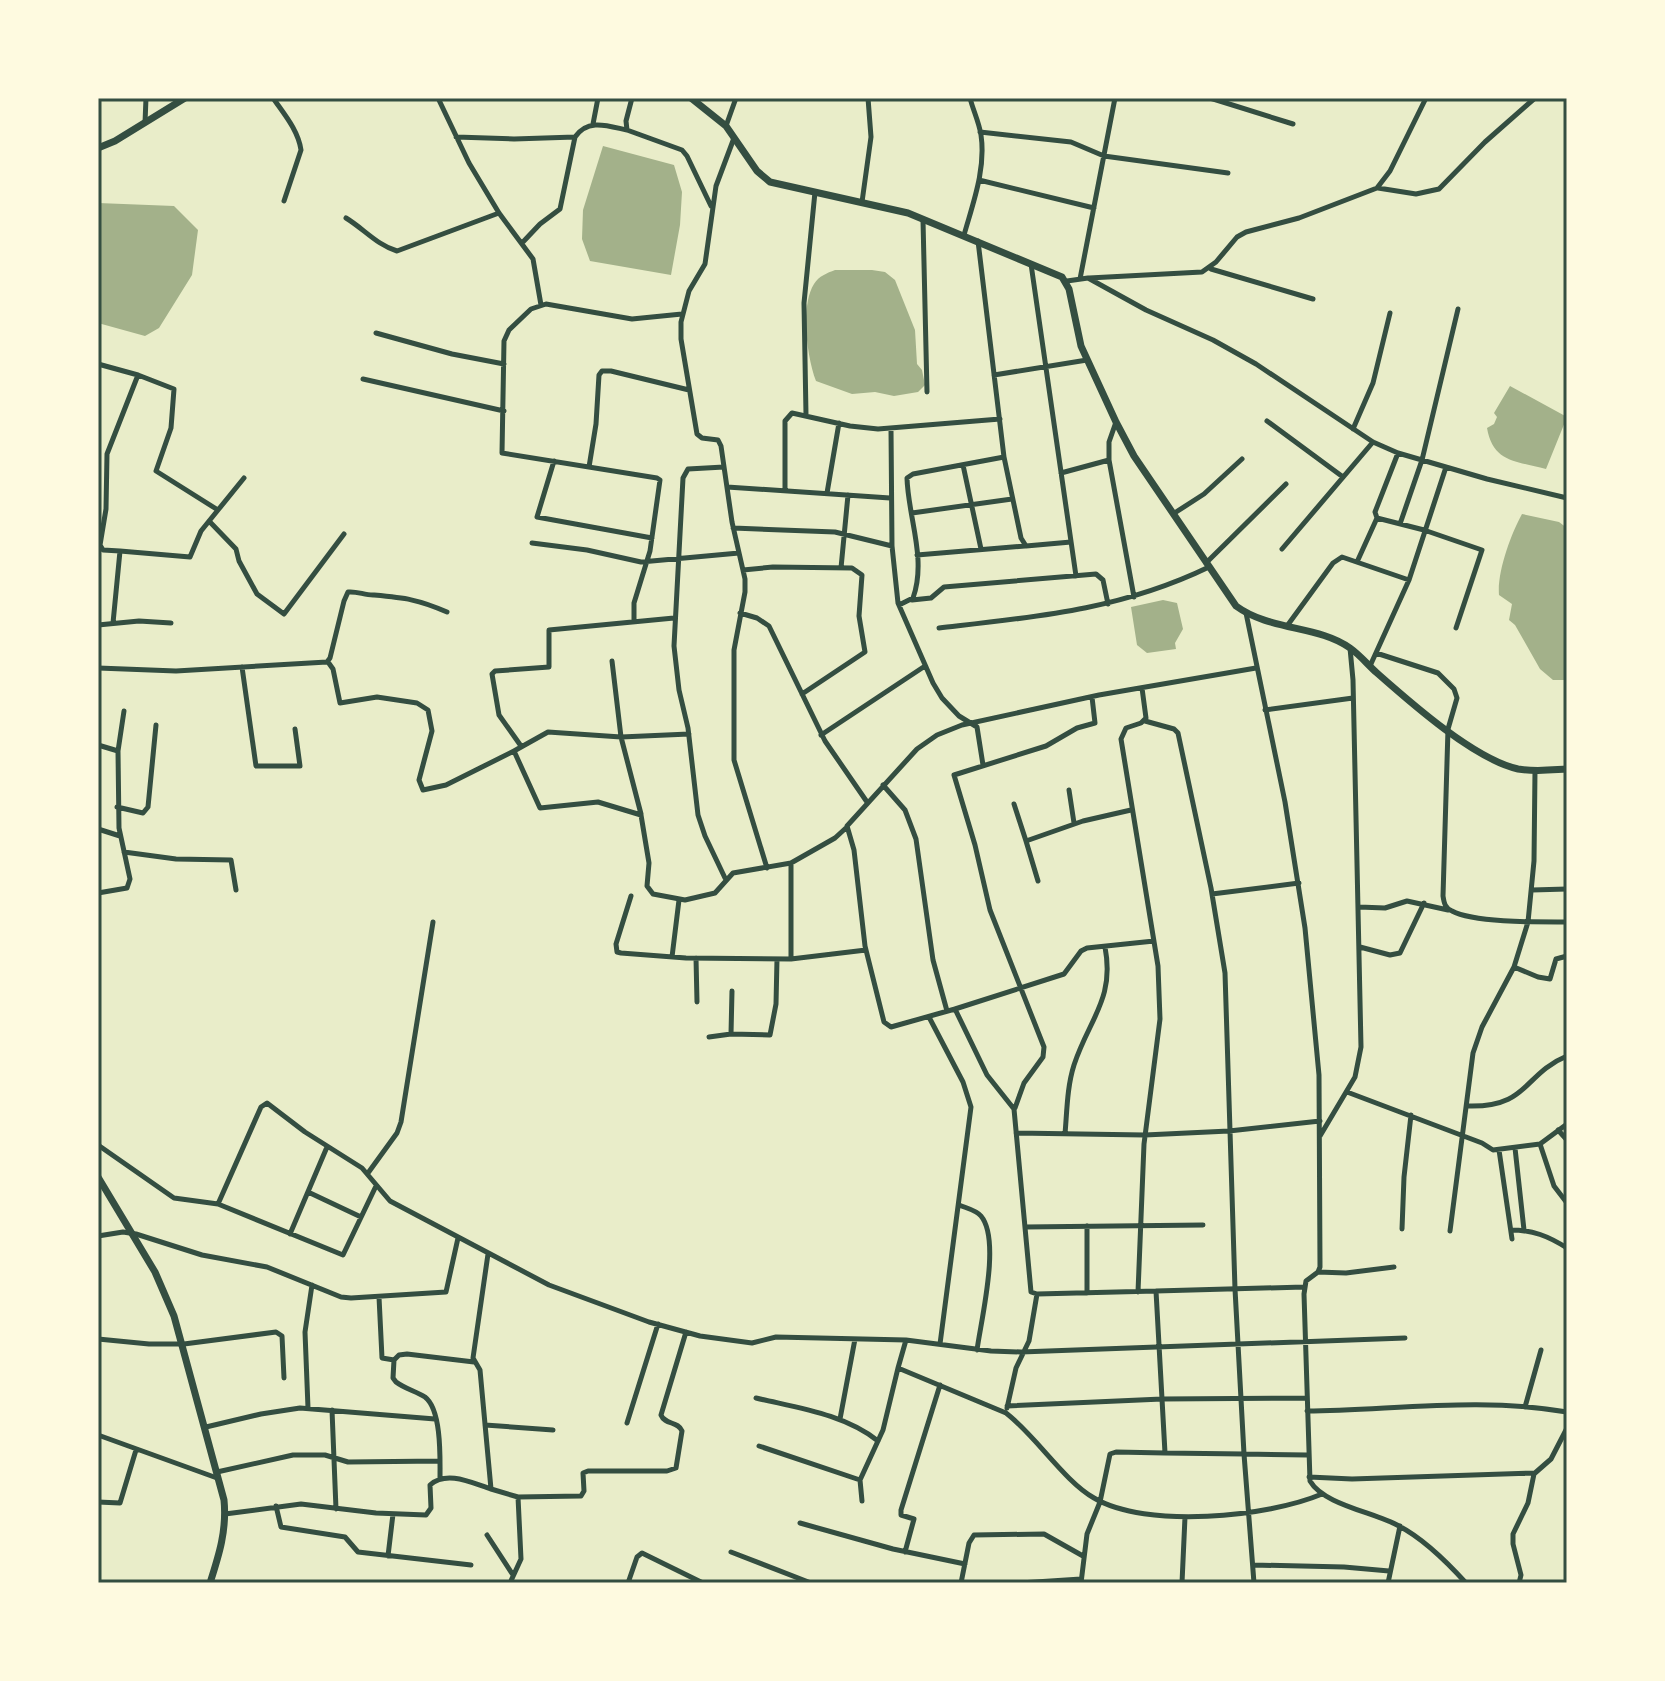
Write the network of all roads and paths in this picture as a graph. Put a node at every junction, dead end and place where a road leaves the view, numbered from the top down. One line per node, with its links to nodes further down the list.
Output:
1 (146, 98): 15 (street)
2 (185, 98): 15 (street)
3 (273, 98): 30 (street)
4 (438, 98): 21 (street)
5 (598, 98): 16 (street)
6 (632, 98): 19 (street)
7 (691, 98): 18 (street)
8 (736, 98): 18 (street)
9 (868, 98): 31 (street)
10 (970, 98): 20 (street)
11 (1115, 98): 25 (street)
12 (1210, 98): 17 (street)
13 (1426, 98): 28 (street)
14 (1535, 98): 28 (street)
15 (145, 123): 24 (street)
16 (593, 124): 19 (street); 22 (street)
17 (1293, 124)
18 (726, 126): 23 (street)
19 (627, 130): 32 (street)
20 (980, 132): 25 (street); 27 (street)
21 (455, 137): 22 (street); 34 (street)
22 (575, 137): 39 (street)
23 (734, 137): 29 (street); 32 (street)
24 (98, 148)
25 (1104, 156): 26 (street); 33 (street)
26 (1228, 173)
27 (979, 180): 33 (street); 37 (street)
28 (1377, 188): 41 (street)
29 (815, 192): 31 (street); 61 (street)
30 (284, 201)
31 (862, 202): 36 (street)
32 (712, 207): 49 (street)
33 (1094, 208): 43 (street)
34 (499, 213): 35 (street); 39 (street)
35 (346, 218)
36 (923, 219): 37 (street); 59 (street)
37 (964, 235): 38 (street)
38 (978, 241): 40 (street); 56 (street)
39 (522, 243): 46 (street)
40 (1031, 263): 44 (street); 54 (street)
41 (1210, 268): 42 (street); 45 (street)
42 (1088, 278): 43 (street); 67 (street)
43 (1080, 279): 44 (street)
44 (1067, 281): 51 (street)
45 (1313, 299)
46 (541, 305): 49 (street); 53 (street)
47 (1458, 309): 73 (street)
48 (1390, 313): 67 (street)
49 (682, 314): 58 (street)
50 (376, 333): 53 (street)
51 (1087, 360): 54 (street); 64 (street)
52 (98, 364): 55 (street)
53 (504, 364): 60 (street)
54 (1046, 366): 56 (street); 79 (street)
55 (138, 375): 91 (street); 97 (street)
56 (994, 375): 62 (street)
57 (363, 379): 60 (street)
58 (689, 390): 76 (street); 77 (street)
59 (927, 392)
60 (504, 411): 74 (street)
61 (806, 415): 65 (street); 84 (street)
62 (1000, 419): 66 (street); 70 (street)
63 (1267, 421): 80 (street)
64 (1116, 422): 72 (street); 93 (street)
65 (839, 423): 66 (street); 85 (street)
66 (891, 429): 87 (street)
67 (1353, 429): 68 (street)
68 (1373, 442): 69 (street); 80 (street)
69 (1398, 453): 73 (street); 94 (street)
70 (1004, 457): 75 (street); 89 (street)
71 (1242, 459): 93 (street)
72 (1109, 460): 79 (street); 120 (street)
73 (1422, 460): 78 (street); 96 (street)
74 (554, 461): 76 (street); 102 (street)
75 (963, 465): 90 (street); 92 (street)
76 (589, 467): 102 (street)
77 (724, 467): 83 (street); 112 (street)
78 (1446, 467): 88 (street); 99 (street)
79 (1061, 473): 103 (street)
80 (1343, 477): 108 (street)
81 (244, 478): 91 (street)
82 (1286, 484): 115 (street)
83 (727, 487): 84 (street); 98 (street)
84 (785, 489): 85 (street)
85 (827, 493): 86 (street)
86 (848, 495): 87 (street); 100 (street)
87 (890, 498): 105 (street)
88 (1567, 498)
89 (1012, 499): 90 (street); 106 (street)
90 (972, 505): 92 (street); 107 (street)
91 (218, 510): 95 (street)
92 (912, 513): 111 (street)
93 (1173, 514): 115 (street)
94 (1377, 518): 96 (street); 114 (street)
95 (209, 521): 101 (street); 109 (street)
96 (1400, 524): 99 (street)
97 (100, 527): 109 (street)
98 (733, 528): 100 (street); 110 (street)
99 (1424, 530): 119 (street); 134 (street)
100 (843, 533): 105 (street); 116 (street)
101 (344, 534)
102 (652, 538): 113 (street)
103 (1071, 542): 106 (street); 118 (street)
104 (532, 543): 113 (street)
105 (892, 546): 123 (street)
106 (1026, 546): 107 (street)
107 (981, 549): 111 (street)
108 (1282, 549)
109 (120, 551): 129 (street)
110 (739, 553): 112 (street); 117 (street)
111 (917, 555): 121 (street)
112 (678, 558): 113 (street); 127 (street)
113 (647, 562): 128 (street)
114 (1357, 562): 119 (street); 132 (street)
115 (1208, 565): 120 (street); 126 (street)
116 (841, 568): 117 (street); 145 (street)
117 (743, 570): 125 (street)
118 (1076, 576): 121 (street); 122 (street)
119 (1409, 580): 136 (street)
120 (1134, 597): 122 (street)
121 (911, 600): 123 (street)
122 (1108, 604): 133 (street)
123 (899, 605): 139 (street)
124 (447, 612): 138 (street)
125 (740, 613): 145 (street); 179 (street)
126 (1246, 613): 132 (street); 143 (street)
127 (674, 618): 128 (street); 155 (street)
128 (634, 622): 159 (street)
129 (113, 623): 130 (street); 131 (street)
130 (171, 623)
131 (98, 625)
132 (1287, 627): 135 (street)
133 (939, 628)
134 (1456, 628)
135 (1350, 647): 140 (street); 147 (street)
136 (1376, 653): 140 (street); 154 (street)
137 (612, 661): 157 (street)
138 (328, 662): 141 (street); 161 (street)
139 (925, 666): 151 (street); 156 (street)
140 (1369, 666): 154 (street)
141 (242, 667): 142 (street); 153 (street)
142 (98, 668)
143 (1256, 668): 144 (street); 148 (street)
144 (1142, 688): 146 (street); 150 (street)
145 (802, 694): 156 (street)
146 (1092, 697): 151 (street); 162 (street)
147 (1353, 698): 148 (street); 191 (street)
148 (1265, 710): 182 (street)
149 (124, 711): 160 (street)
150 (1145, 721): 170 (street); 187 (street)
151 (971, 722): 162 (street); 165 (street)
152 (156, 725): 169 (street)
153 (295, 729)
154 (1448, 729): 164 (street); 192 (street)
155 (689, 734): 157 (street); 180 (street)
156 (821, 735): 167 (street)
157 (621, 737): 159 (street); 171 (street)
158 (98, 745): 160 (street)
159 (521, 746): 161 (street)
160 (118, 751): 169 (street)
161 (514, 751): 171 (street)
162 (983, 765): 206 (street)
163 (1567, 769): 164 (street)
164 (1535, 771): 185 (street)
165 (883, 785): 167 (street); 210 (street)
166 (1069, 790): 172 (street)
167 (867, 802): 173 (street)
168 (1014, 804): 176 (street)
169 (117, 807): 175 (street)
170 (1131, 810): 172 (street); 196 (street)
171 (641, 815): 189 (street)
172 (1074, 823): 176 (street)
173 (847, 826): 178 (street); 199 (street)
174 (98, 829): 175 (street)
175 (121, 837): 177 (street)
176 (1026, 841): 181 (street)
177 (124, 852): 184 (street); 186 (street)
178 (791, 863): 179 (street); 204 (street)
179 (767, 868): 180 (street)
180 (725, 879): 189 (street)
181 (1038, 881)
182 (1299, 883): 187 (street); 219 (street)
183 (1567, 889): 185 (street)
184 (236, 890)
185 (1532, 890): 194 (street)
186 (98, 893)
187 (1212, 894): 222 (street)
188 (631, 896): 201 (street)
189 (679, 900): 201 (street)
190 (1424, 903): 191 (street); 192 (street); 198 (street)
191 (1359, 907): 198 (street)
192 (1449, 910): 194 (street)
193 (433, 922): 234 (street)
194 (1528, 922): 195 (street); 205 (street)
195 (1567, 922)
196 (1154, 941): 197 (street); 225 (street)
197 (1105, 946): 206 (street); 224 (street)
198 (1360, 947): 215 (street)
199 (866, 950): 204 (street); 211 (street)
200 (1567, 956): 205 (street)
201 (672, 957): 202 (street)
202 (696, 958): 203 (street); 208 (street)
203 (777, 959): 204 (street); 212 (street)
204 (791, 959)
205 (1514, 967): 216 (street)
206 (1020, 990): 209 (street); 217 (street)
207 (732, 991): 212 (street)
208 (697, 1002)
209 (955, 1009): 210 (street); 217 (street)
210 (947, 1011): 211 (street)
211 (929, 1017): 240 (street)
212 (731, 1034): 213 (street)
213 (709, 1037)
214 (1567, 1056): 216 (street)
215 (1347, 1092): 218 (street); 226 (street)
216 (1467, 1106): 227 (street)
217 (1014, 1109): 223 (street)
218 (1411, 1115): 227 (street); 246 (street)
219 (1320, 1121): 222 (street); 226 (street)
220 (1567, 1124): 221 (street)
221 (1558, 1130): 228 (street); 229 (street)
222 (1229, 1131): 225 (street); 261 (street)
223 (1016, 1133): 224 (street); 245 (street)
224 (1065, 1134): 225 (street)
225 (1145, 1135): 242 (street)
226 (1320, 1136): 258 (street)
227 (1463, 1137): 233 (street); 249 (street)
228 (1567, 1140)
229 (1540, 1144): 232 (street); 238 (street)
230 (98, 1145): 239 (street)
231 (327, 1147): 234 (street); 237 (street); 239 (street)
232 (1515, 1148): 233 (street); 248 (street)
233 (1499, 1150): 247 (street)
234 (368, 1173): 236 (street)
235 (98, 1177): 250 (street)
236 (376, 1186): 241 (street); 253 (street)
237 (308, 1192): 241 (street); 251 (street)
238 (1567, 1203)
239 (218, 1204): 251 (street)
240 (959, 1205): 274 (street); 278 (street)
241 (361, 1217): 251 (street)
242 (1139, 1225): 243 (street); 244 (street); 263 (street)
243 (1203, 1225)
244 (1087, 1226): 245 (street); 264 (street)
245 (1025, 1227): 265 (street)
246 (1402, 1229)
247 (1511, 1230): 248 (street); 254 (street)
248 (1524, 1230): 255 (street)
249 (1450, 1231)
250 (130, 1232): 252 (street); 259 (street); 273 (street)
251 (290, 1234)
252 (98, 1236)
253 (458, 1238): 256 (street); 266 (street)
254 (1512, 1239)
255 (1567, 1248)
256 (488, 1254): 267 (street); 282 (street)
257 (1394, 1267): 258 (street)
258 (1318, 1272): 260 (street)
259 (312, 1285): 266 (street); 291 (street)
260 (1304, 1287): 261 (street); 275 (street)
261 (1235, 1289): 262 (street); 276 (street)
262 (1156, 1291): 263 (street); 277 (street)
263 (1138, 1292): 264 (street)
264 (1087, 1293): 265 (street)
265 (1037, 1294): 280 (street)
266 (379, 1297): 281 (street)
267 (658, 1324): 268 (street); 298 (street)
268 (686, 1332): 271 (street); 319 (street)
269 (1405, 1338): 275 (street)
270 (98, 1339): 273 (street)
271 (855, 1339): 272 (street); 297 (street)
272 (906, 1340): 274 (street); 283 (street)
273 (184, 1344): 284 (street); 300 (street)
274 (940, 1344): 278 (street)
275 (1305, 1344): 276 (street); 288 (street)
276 (1238, 1345): 277 (street); 287 (street)
277 (1160, 1347): 280 (street); 289 (street)
278 (977, 1350): 280 (street)
279 (1541, 1350): 290 (street)
280 (1023, 1352): 292 (street)
281 (394, 1360): 282 (street); 296 (street)
282 (474, 1362): 299 (street)
283 (898, 1368): 285 (street); 304 (street)
284 (284, 1378)
285 (940, 1385): 292 (street); 333 (street)
286 (756, 1398): 297 (street)
287 (1241, 1398): 288 (street); 289 (street); 308 (street)
288 (1306, 1398): 294 (street)
289 (1162, 1399): 292 (street); 307 (street)
290 (1525, 1407): 294 (street); 295 (street)
291 (308, 1408): 293 (street); 300 (street)
292 (1007, 1409): 322 (street)
293 (332, 1410): 296 (street); 310 (street)
294 (1307, 1411): 309 (street)
295 (1567, 1412)
296 (435, 1419): 311 (street)
297 (840, 1419): 304 (street)
298 (627, 1423)
299 (485, 1425): 302 (street); 317 (street)
300 (206, 1427): 313 (street)
301 (1567, 1428): 312 (street)
302 (553, 1430)
303 (98, 1435): 306 (street)
304 (878, 1441): 316 (street)
305 (759, 1446): 316 (street)
306 (136, 1450): 313 (street); 321 (street)
307 (1165, 1453): 308 (street); 322 (street)
308 (1244, 1454): 309 (street); 325 (street)
309 (1307, 1455): 314 (street)
310 (334, 1458): 311 (street); 313 (street); 324 (street)
311 (440, 1461): 315 (street)
312 (1535, 1473): 314 (street); 353 (street)
313 (218, 1475): 326 (street)
314 (1309, 1477): 318 (street)
315 (440, 1479): 317 (street); 327 (street)
316 (860, 1480): 320 (street)
317 (491, 1489): 319 (street)
318 (1322, 1494): 325 (street); 330 (street)
319 (518, 1497): 340 (street)
320 (862, 1501)
321 (98, 1502)
322 (1100, 1502): 328 (street); 335 (street)
323 (276, 1506): 324 (street); 326 (street); 334 (street)
324 (336, 1509): 327 (street)
325 (1250, 1513): 328 (street); 338 (street)
326 (225, 1514): 342 (street)
327 (393, 1514): 334 (street)
328 (1185, 1517): 349 (street)
329 (800, 1523): 333 (street)
330 (1400, 1526): 339 (street); 352 (street)
331 (487, 1535): 340 (street)
332 (731, 1552): 346 (street)
333 (905, 1552): 336 (street)
334 (388, 1556): 337 (street)
335 (1083, 1556): 336 (street); 341 (street)
336 (965, 1564): 347 (street)
337 (471, 1565)
338 (1253, 1565): 339 (street); 350 (street)
339 (1389, 1571): 351 (street)
340 (514, 1576): 343 (street)
341 (1081, 1581): 348 (street)
342 (211, 1583)
343 (510, 1583)
344 (628, 1583): 345 (street)
345 (703, 1583)
346 (811, 1583)
347 (961, 1583)
348 (1020, 1583)
349 (1182, 1583)
350 (1254, 1583)
351 (1388, 1583)
352 (1466, 1583)
353 (1519, 1583)

